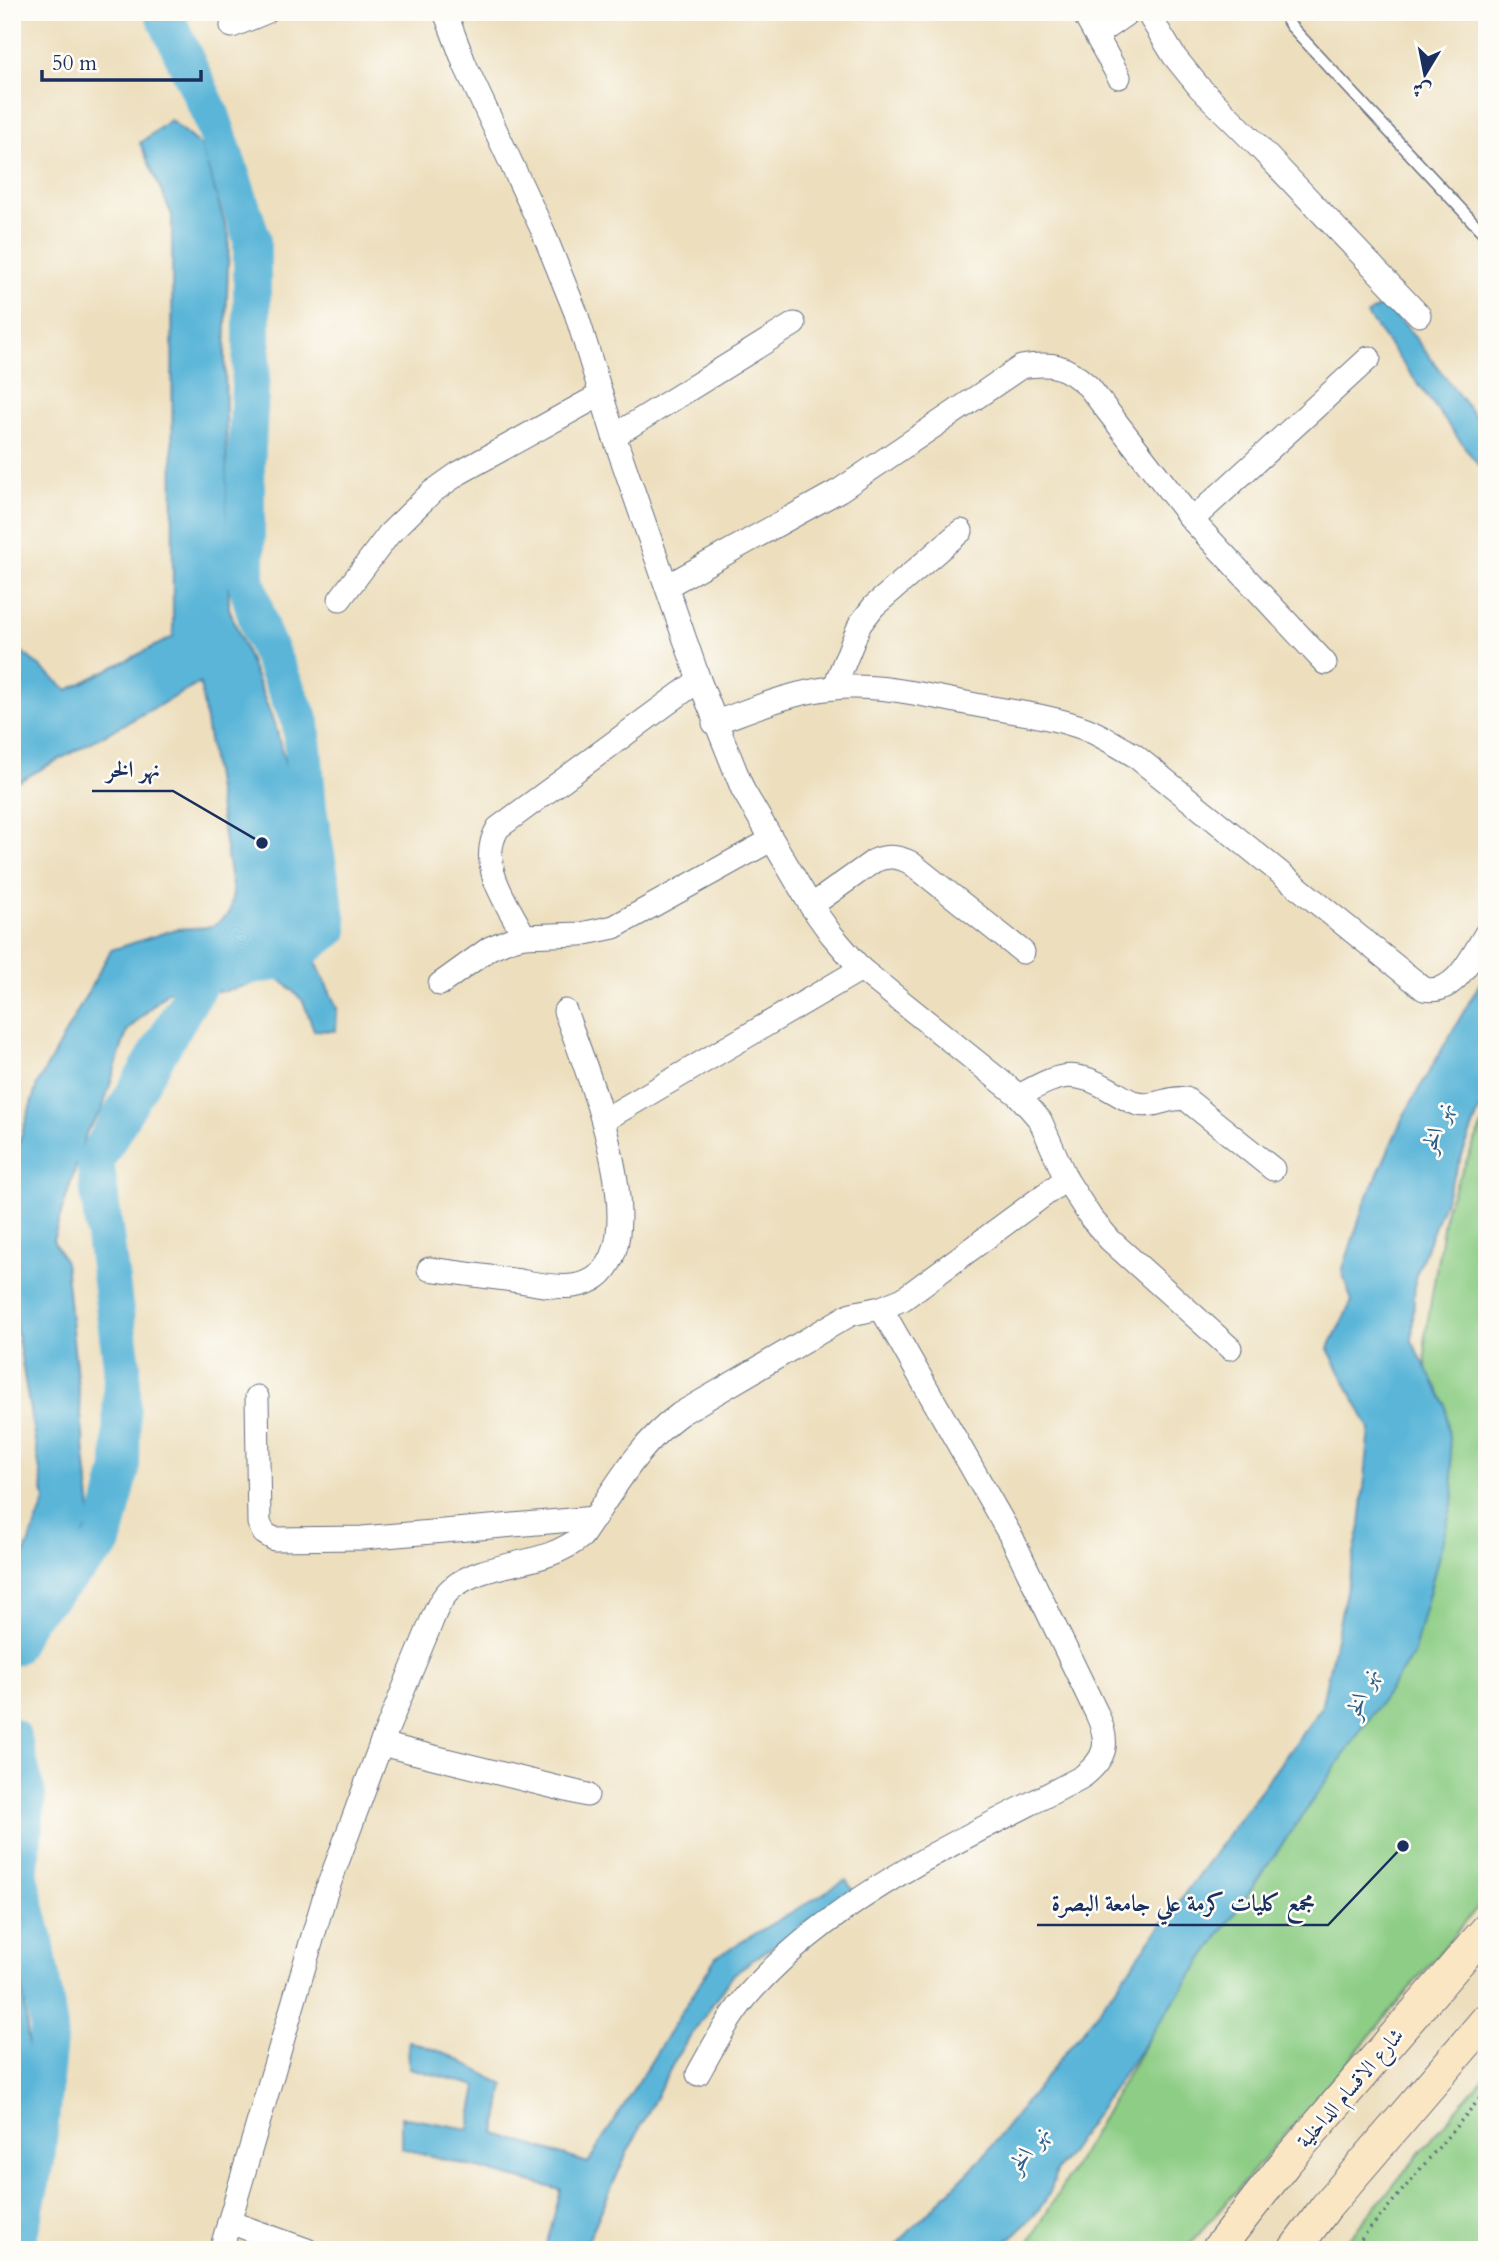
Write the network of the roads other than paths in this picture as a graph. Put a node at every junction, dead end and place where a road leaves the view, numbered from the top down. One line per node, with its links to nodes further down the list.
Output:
1 (265, 12): 7 (street)
2 (445, 12): 14 (street)
3 (1083, 12): 8 (street)
4 (1129, 12): 8 (street)
5 (1147, 12): 11 (street)
6 (1282, 12): 10 (lane)
7 (232, 26)
8 (1096, 34): 9 (street)
9 (1119, 77)
10 (1487, 237)
11 (1419, 315)
12 (793, 324): 15 (street)
13 (1369, 358): 16 (street)
14 (600, 395): 15 (street); 19 (street)
15 (614, 436): 18 (street)
16 (1192, 520): 18 (street); 20 (street)
17 (961, 531): 22 (street)
18 (667, 586): 21 (street)
19 (340, 599)
20 (1325, 663)
21 (699, 680): 23 (street); 27 (street)
22 (834, 688): 23 (street); 26 (street)
23 (714, 723): 24 (street)
24 (771, 840): 25 (street); 27 (street)
25 (811, 906): 28 (street); 29 (street)
26 (1487, 932)
27 (524, 936): 30 (street)
28 (1023, 952)
29 (861, 969): 32 (street); 33 (street)
30 (440, 984)
31 (565, 1011): 33 (street)
32 (1019, 1096): 34 (street); 35 (street)
33 (604, 1120): 36 (street)
34 (1273, 1169)
35 (1066, 1179): 37 (street); 38 (street)
36 (429, 1269)
37 (881, 1308): 40 (street); 45 (street)
38 (1230, 1348)
39 (257, 1397): 40 (street)
40 (595, 1518): 41 (street)
41 (381, 1744): 42 (street); 46 (street)
42 (587, 1795)
43 (1487, 1929): 49 (street, شارع الاقسام الداخلية)
44 (1487, 2019): 50 (street)
45 (698, 2074)
46 (229, 2222): 47 (street); 48 (street)
47 (221, 2250)
48 (307, 2250)
49 (1217, 2250)
50 (1294, 2250)

